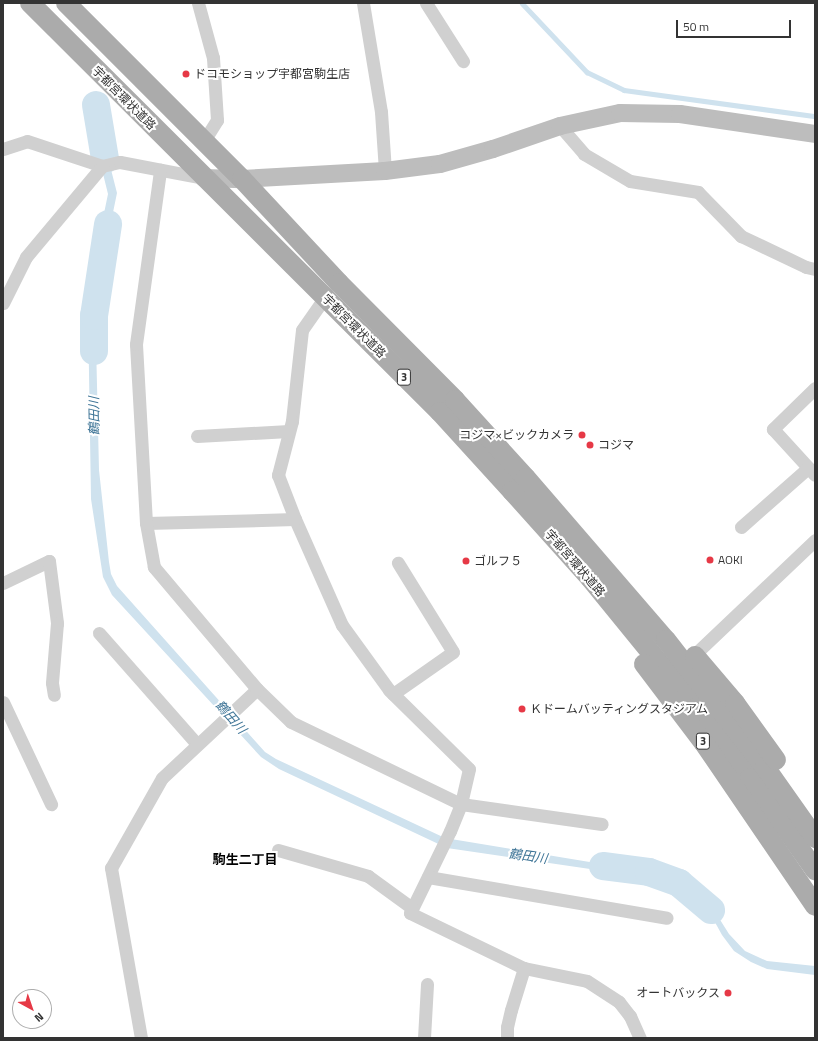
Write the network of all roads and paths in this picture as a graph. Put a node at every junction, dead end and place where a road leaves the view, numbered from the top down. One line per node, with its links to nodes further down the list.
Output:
1 (30, 3): 14 (main road, 宇都宮環状道路 / 3)
2 (66, 3): 9 (main road, 宇都宮環状道路 / 3)
3 (198, 3): 9 (street)
4 (363, 3): 13 (street)
5 (426, 3): 6 (street)
6 (463, 61)
7 (560, 126): 8 (street); 13 (street); 16 (street)
8 (815, 134)
9 (204, 141): 15 (main road, 宇都宮環状道路 / 3)
10 (3, 149): 11 (street)
11 (102, 166): 12 (street); 18 (street)
12 (160, 170): 14 (street); 24 (street)
13 (385, 171): 15 (street)
14 (204, 178): 15 (street); 17 (main road, 宇都宮環状道路 / 3)
15 (242, 179): 28 (main road, 宇都宮環状道路 / 3)
16 (815, 269)
17 (324, 297): 20 (street); 28 (main road, 宇都宮環状道路 / 3)
18 (3, 303)
19 (815, 388): 22 (street)
20 (289, 431): 21 (street); 23 (street)
21 (197, 436)
22 (812, 471): 25 (street)
23 (295, 519): 24 (street); 33 (street)
24 (146, 523): 32 (street)
25 (741, 527)
26 (815, 540): 31 (street)
27 (398, 563): 33 (street)
28 (597, 573): 31 (main road, 3); 37 (main road, 宇都宮環状道路 / 3); 46 (main road, 3)
29 (3, 583): 34 (street)
30 (100, 633): 36 (street)
31 (694, 655): 40 (main road, 3)
32 (258, 689): 36 (street); 39 (street)
33 (393, 694): 39 (street)
34 (54, 695)
35 (3, 702): 38 (street)
36 (197, 744): 51 (street)
37 (757, 773): 42 (main road, 3); 44 (main road, 3)
38 (51, 804)
39 (461, 804): 41 (street); 45 (street)
40 (815, 815)
41 (602, 824)
42 (815, 838)
43 (278, 850): 47 (street)
44 (815, 870)
45 (428, 877): 47 (street); 48 (street)
46 (815, 906)
47 (412, 908): 49 (street)
48 (666, 918)
49 (524, 968): 53 (street); 54 (street)
50 (427, 984): 52 (street)
51 (141, 1038)
52 (424, 1038)
53 (507, 1038)
54 (640, 1038)

